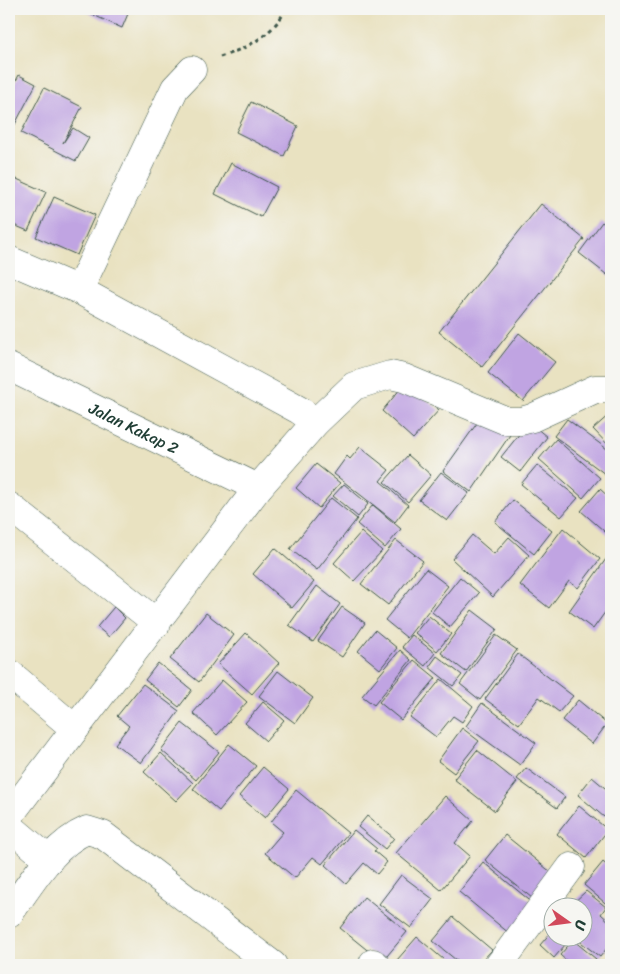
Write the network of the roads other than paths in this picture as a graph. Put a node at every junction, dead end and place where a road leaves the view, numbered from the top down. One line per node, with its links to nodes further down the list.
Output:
1 (192, 70): 3 (street)
2 (9, 260): 3 (street)
3 (79, 290): 6 (street)
4 (9, 367): 7 (street, Jalan Kakap 2)
5 (611, 389): 6 (street)
6 (316, 422): 7 (street)
7 (258, 488): 9 (street)
8 (9, 506): 9 (street)
9 (157, 623): 11 (street)
10 (9, 673): 11 (street)
11 (75, 730): 12 (street)
12 (9, 816)
13 (9, 826): 14 (street)
14 (49, 860): 16 (street); 17 (street)
15 (571, 867): 18 (street)
16 (9, 914)
17 (273, 965)
18 (498, 965)

